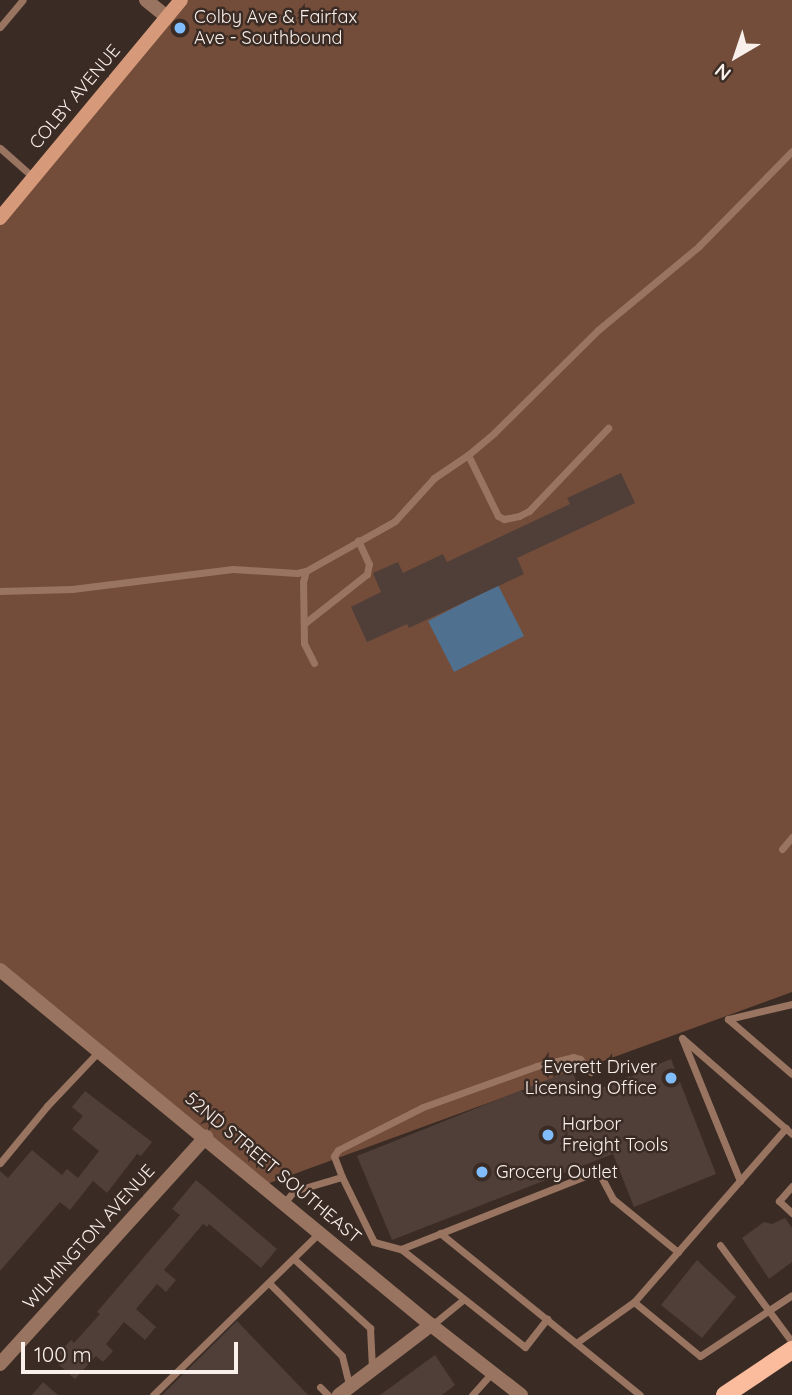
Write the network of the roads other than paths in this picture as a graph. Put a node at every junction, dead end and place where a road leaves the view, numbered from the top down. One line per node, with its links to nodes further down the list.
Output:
1 (23, 0): 5 (lane)
2 (146, 0): 4 (street)
3 (181, 0): 4 (main road, COLBY AVENUE)
4 (166, 17): 8 (main road, COLBY AVENUE)
5 (0, 27)
6 (0, 148): 8 (lane)
7 (792, 151): 11 (lane)
8 (33, 177): 9 (main road, COLBY AVENUE)
9 (0, 218)
10 (608, 428): 11 (lane)
11 (468, 455): 12 (lane)
12 (358, 540): 13 (lane); 15 (lane)
13 (306, 570): 14 (lane); 15 (lane)
14 (0, 591)
15 (304, 624): 16 (lane)
16 (314, 663)
17 (792, 837): 18 (lane)
18 (782, 849)
19 (0, 970): 21 (street, 52ND STREET SOUTHEAST)
20 (792, 1003): 23 (lane)
21 (99, 1050): 25 (street, 52ND STREET SOUTHEAST); 26 (lane)
22 (591, 1072): 27 (lane)
23 (792, 1074)
24 (789, 1131): 28 (lane); 28 (lane)
25 (206, 1137): 30 (street, 52ND STREET SOUTHEAST); 48 (street, WILMINGTON AVENUE)
26 (0, 1163)
27 (342, 1177): 30 (lane); 35 (lane)
28 (740, 1181): 36 (lane)
29 (792, 1186): 31 (lane)
30 (285, 1202): 32 (street, 52ND STREET SOUTHEAST)
31 (792, 1213)
32 (320, 1232): 37 (lane); 44 (street, 52ND STREET SOUTHEAST)
33 (440, 1233): 35 (lane); 36 (lane); 43 (lane)
34 (720, 1245): 42 (lane)
35 (401, 1249): 40 (lane)
36 (678, 1252): 41 (lane)
37 (293, 1259): 38 (lane); 49 (lane)
38 (269, 1283): 52 (lane); 55 (lane)
39 (792, 1295): 42 (lane)
40 (464, 1298): 43 (lane); 44 (lane)
41 (634, 1302): 42 (lane); 46 (lane)
42 (769, 1311): 45 (lane)
43 (547, 1319): 46 (lane)
44 (431, 1325): 49 (street); 50 (street, 52ND STREET SOUTHEAST)
45 (792, 1342)
46 (576, 1343): 54 (lane)
47 (792, 1350): 53 (main road)
48 (0, 1364)
49 (372, 1370): 52 (street)
50 (493, 1373): 57 (lane); 58 (street, 52ND STREET SOUTHEAST)
51 (320, 1387): 56 (lane)
52 (344, 1391)
53 (731, 1393)
54 (639, 1394)
55 (153, 1395)
56 (328, 1395)
57 (472, 1395)
58 (521, 1395)

